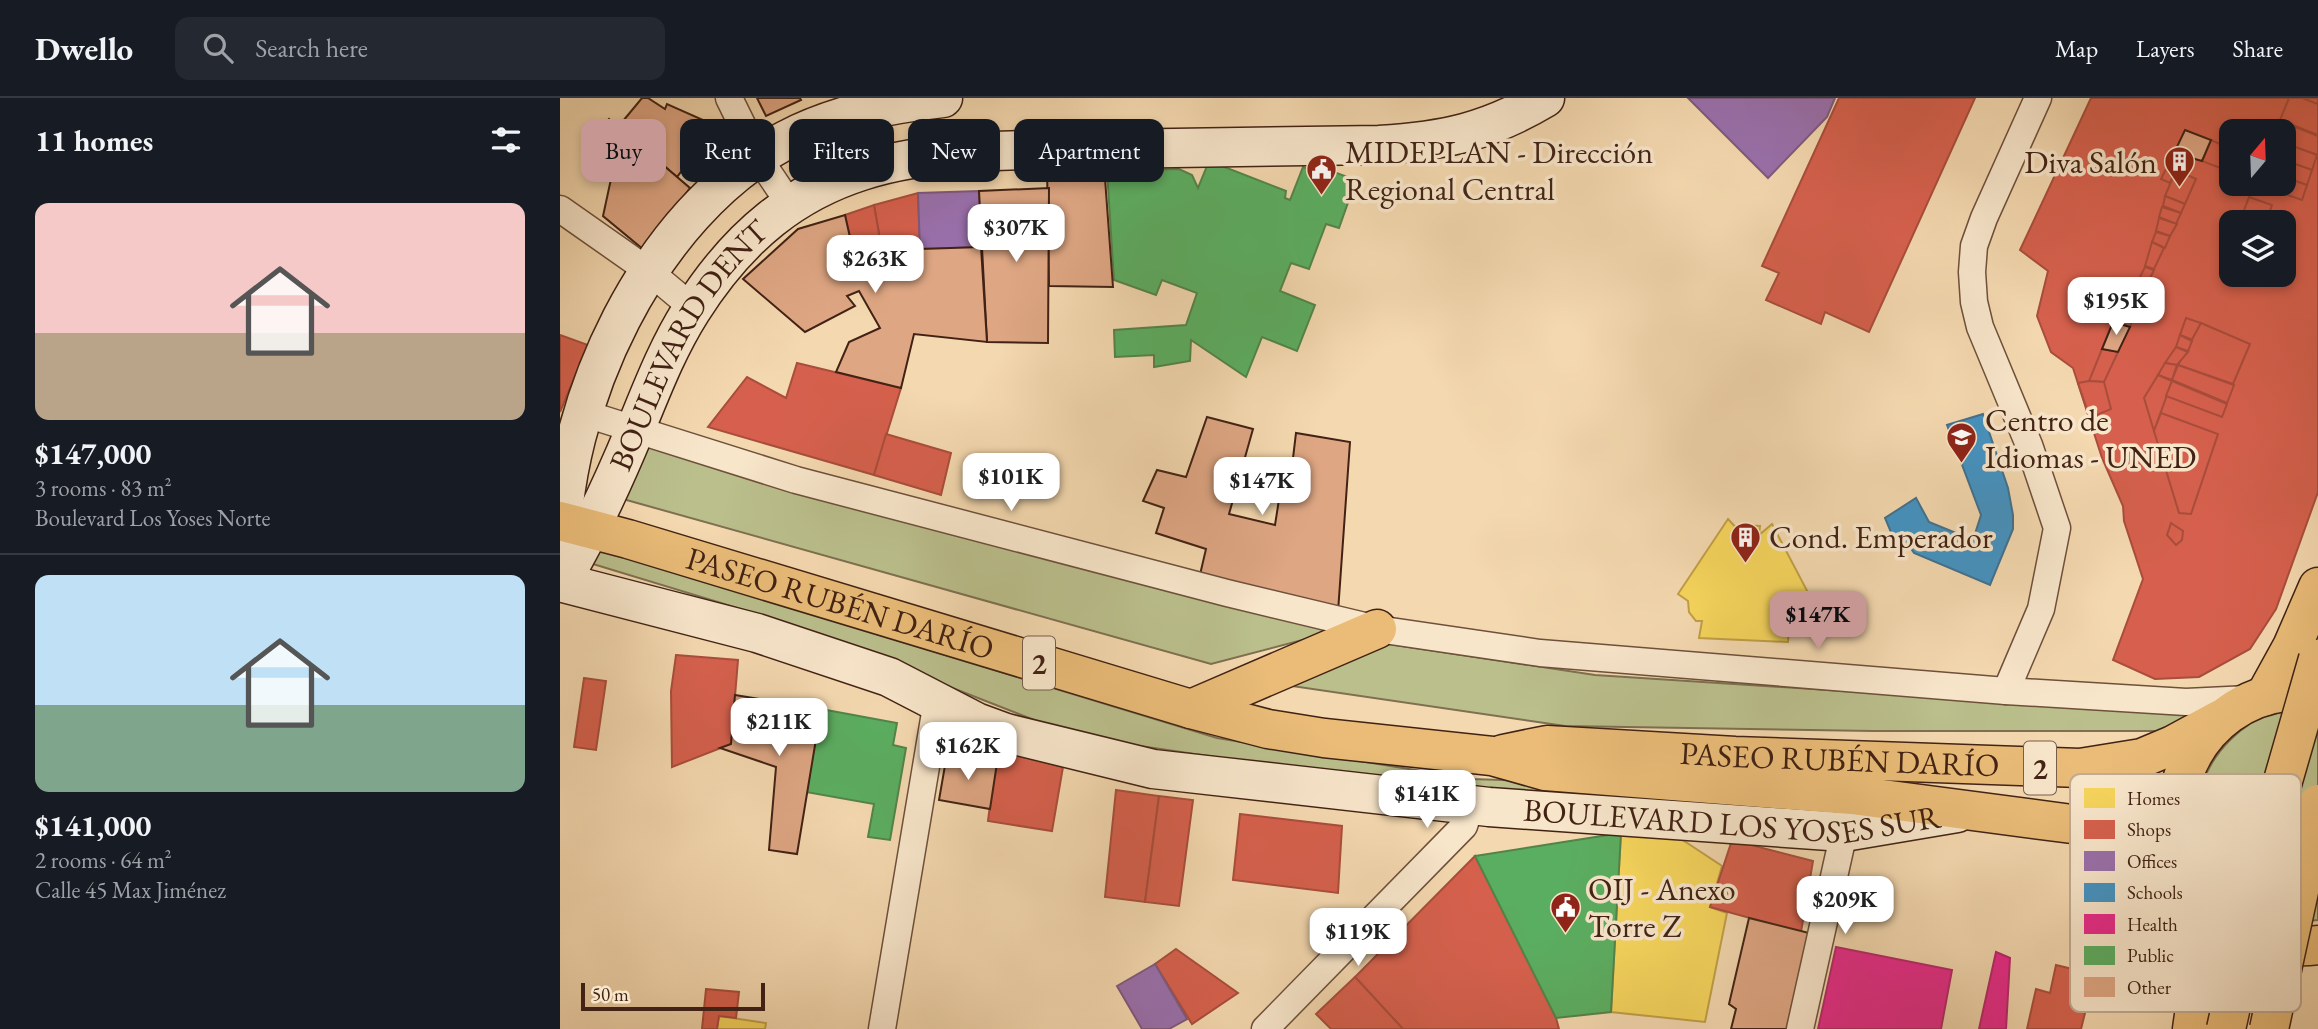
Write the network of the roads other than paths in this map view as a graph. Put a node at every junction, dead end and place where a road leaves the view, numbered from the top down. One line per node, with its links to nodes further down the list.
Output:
1 (729, 98): 5 (street)
2 (943, 98): 6 (street, BOULEVARD DENT)
3 (1545, 98): 9 (street, BOULEVARD DENT)
4 (2038, 98): 20 (street)
5 (740, 119)
6 (775, 146)
7 (724, 182): 11 (street, BOULEVARD DENT)
8 (775, 182): 9 (street)
9 (789, 203): 12 (street, BOULEVARD DENT)
10 (560, 209): 11 (street)
11 (650, 272): 12 (street); 13 (street, BOULEVARD DENT)
12 (692, 308): 14 (street, BOULEVARD DENT)
13 (583, 413): 14 (street); 15 (street, BOULEVARD DENT)
14 (635, 430): 15 (street, BOULEVARD DENT); 18 (street)
15 (571, 524): 16 (street, BOULEVARD DENT); 24 (highway, PASEO RUBÉN DARÍO / 2)
16 (560, 586): 23 (street, BOULEVARD LOS YOSES SUR)
17 (2318, 587): 22 (highway)
18 (1377, 629): 20 (street); 24 (highway)
19 (2318, 660): 28 (highway, bridge)
20 (2006, 691): 22 (street)
21 (2318, 692): 22 (highway, 2)
22 (2261, 697): 25 (highway, 2)
23 (937, 701): 30 (street, BOULEVARD LOS YOSES SUR); 35 (street)
24 (1191, 709): 26 (highway, PASEO RUBÉN DARÍO / 2)
25 (2221, 719): 26 (highway, PASEO RUBÉN DARÍO / 2); 27 (highway, 2)
26 (1492, 756): 31 (highway, PASEO RUBÉN DARÍO / 2)
27 (2183, 774)
28 (2284, 774)
29 (2318, 804): 34 (highway, bridge)
30 (1471, 805): 33 (street, BOULEVARD LOS YOSES SUR); 36 (street)
31 (1969, 811): 32 (highway, PASEO RUBÉN DARÍO / 2); 33 (street, BOULEVARD LOS YOSES SUR)
32 (2070, 826)
33 (1844, 832): 37 (street)
34 (2301, 882)
35 (882, 1029)
36 (1265, 1029)
37 (1800, 1029)

